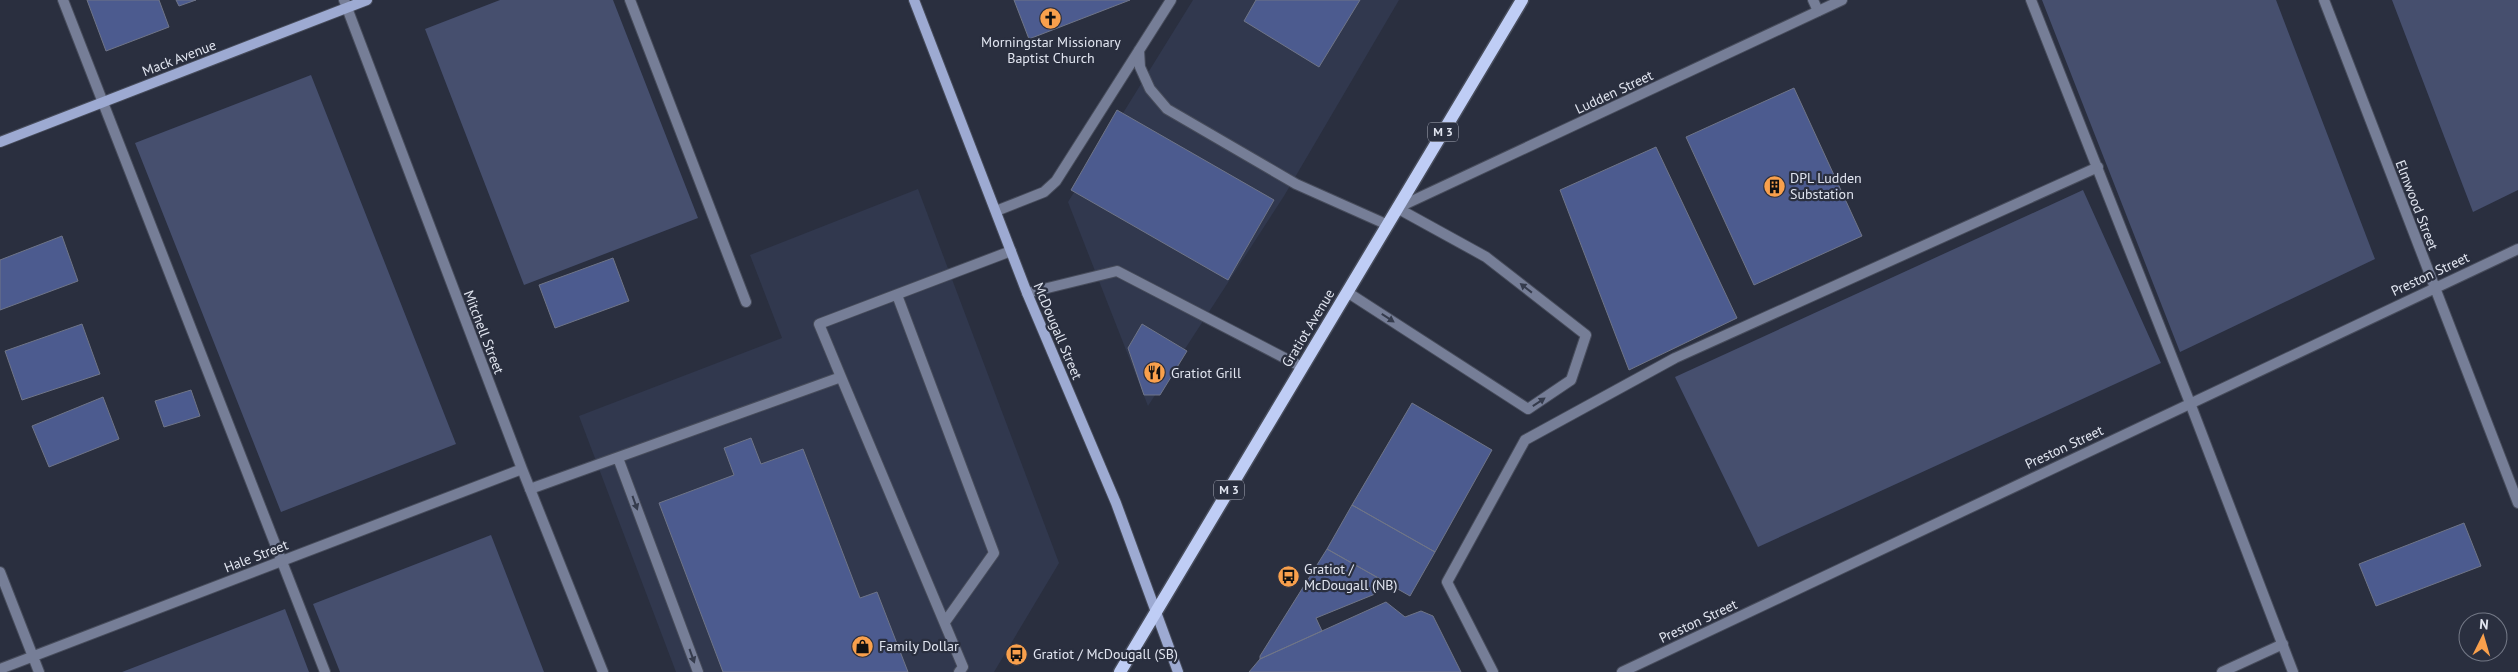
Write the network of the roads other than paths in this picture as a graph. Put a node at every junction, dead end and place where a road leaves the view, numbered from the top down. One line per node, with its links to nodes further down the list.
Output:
1 (63, 0): 14 (street)
2 (367, 0): 11 (street, Mack Avenue)
3 (630, 0): 26 (street)
4 (914, 0): 18 (street, McDougall Street)
5 (1171, 0): 13 (street)
6 (1522, 0): 17 (main road, Gratiot Avenue / M 3)
7 (1813, 0): 12 (street)
8 (1842, 0): 12 (street, Ludden Street)
9 (2031, 0): 16 (street)
10 (2324, 0): 22 (street, Elmwood Street)
11 (346, 4): 14 (street, Mack Avenue); 31 (street, Mitchell Street)
12 (1818, 11): 17 (street, Ludden Street)
13 (1139, 50): 18 (street); 19 (street)
14 (103, 102): 15 (street, Mack Avenue); 34 (street)
15 (0, 142)
16 (2098, 167): 29 (street); 48 (street)
17 (1397, 208): 19 (main road, Gratiot Avenue / M 3); 23 (street, one-way to 17)
18 (996, 211): 21 (street, McDougall Street)
19 (1388, 225): 23 (main road, Gratiot Avenue / M 3)
20 (2518, 248): 22 (street, Preston Street)
21 (1011, 251): 24 (street, McDougall Street); 25 (street)
22 (2434, 288): 29 (street, Preston Street); 33 (street, Elmwood Street)
23 (1347, 292): 27 (main road, Gratiot Avenue / M 3)
24 (1027, 294): 27 (street); 36 (street, McDougall Street)
25 (896, 295): 28 (street); 37 (street)
26 (746, 302)
27 (1302, 367): 36 (main road, Gratiot Avenue / M 3)
28 (841, 377): 30 (street); 37 (street)
29 (2190, 402): 38 (street); 49 (street, Preston Street)
30 (618, 458): 32 (street); 44 (street, one-way to 44)
31 (522, 469): 32 (street, Mitchell Street); 34 (street, Hale Street)
32 (530, 489): 43 (street, Mitchell Street)
33 (2518, 503)
34 (282, 561): 39 (street, Hale Street); 42 (street)
35 (0, 572): 39 (street)
36 (1156, 613): 46 (main road, Gratiot Avenue / M 3); 47 (street, McDougall Street)
37 (944, 622): 45 (street)
38 (2283, 644): 50 (street); 51 (street)
39 (33, 657): 40 (street, Hale Street); 41 (street)
40 (0, 670)
41 (39, 672)
42 (325, 672)
43 (603, 672)
44 (698, 672)
45 (960, 672)
46 (1120, 672)
47 (1178, 672)
48 (1493, 672)
49 (1622, 672)
50 (2222, 672)
51 (2293, 672)

